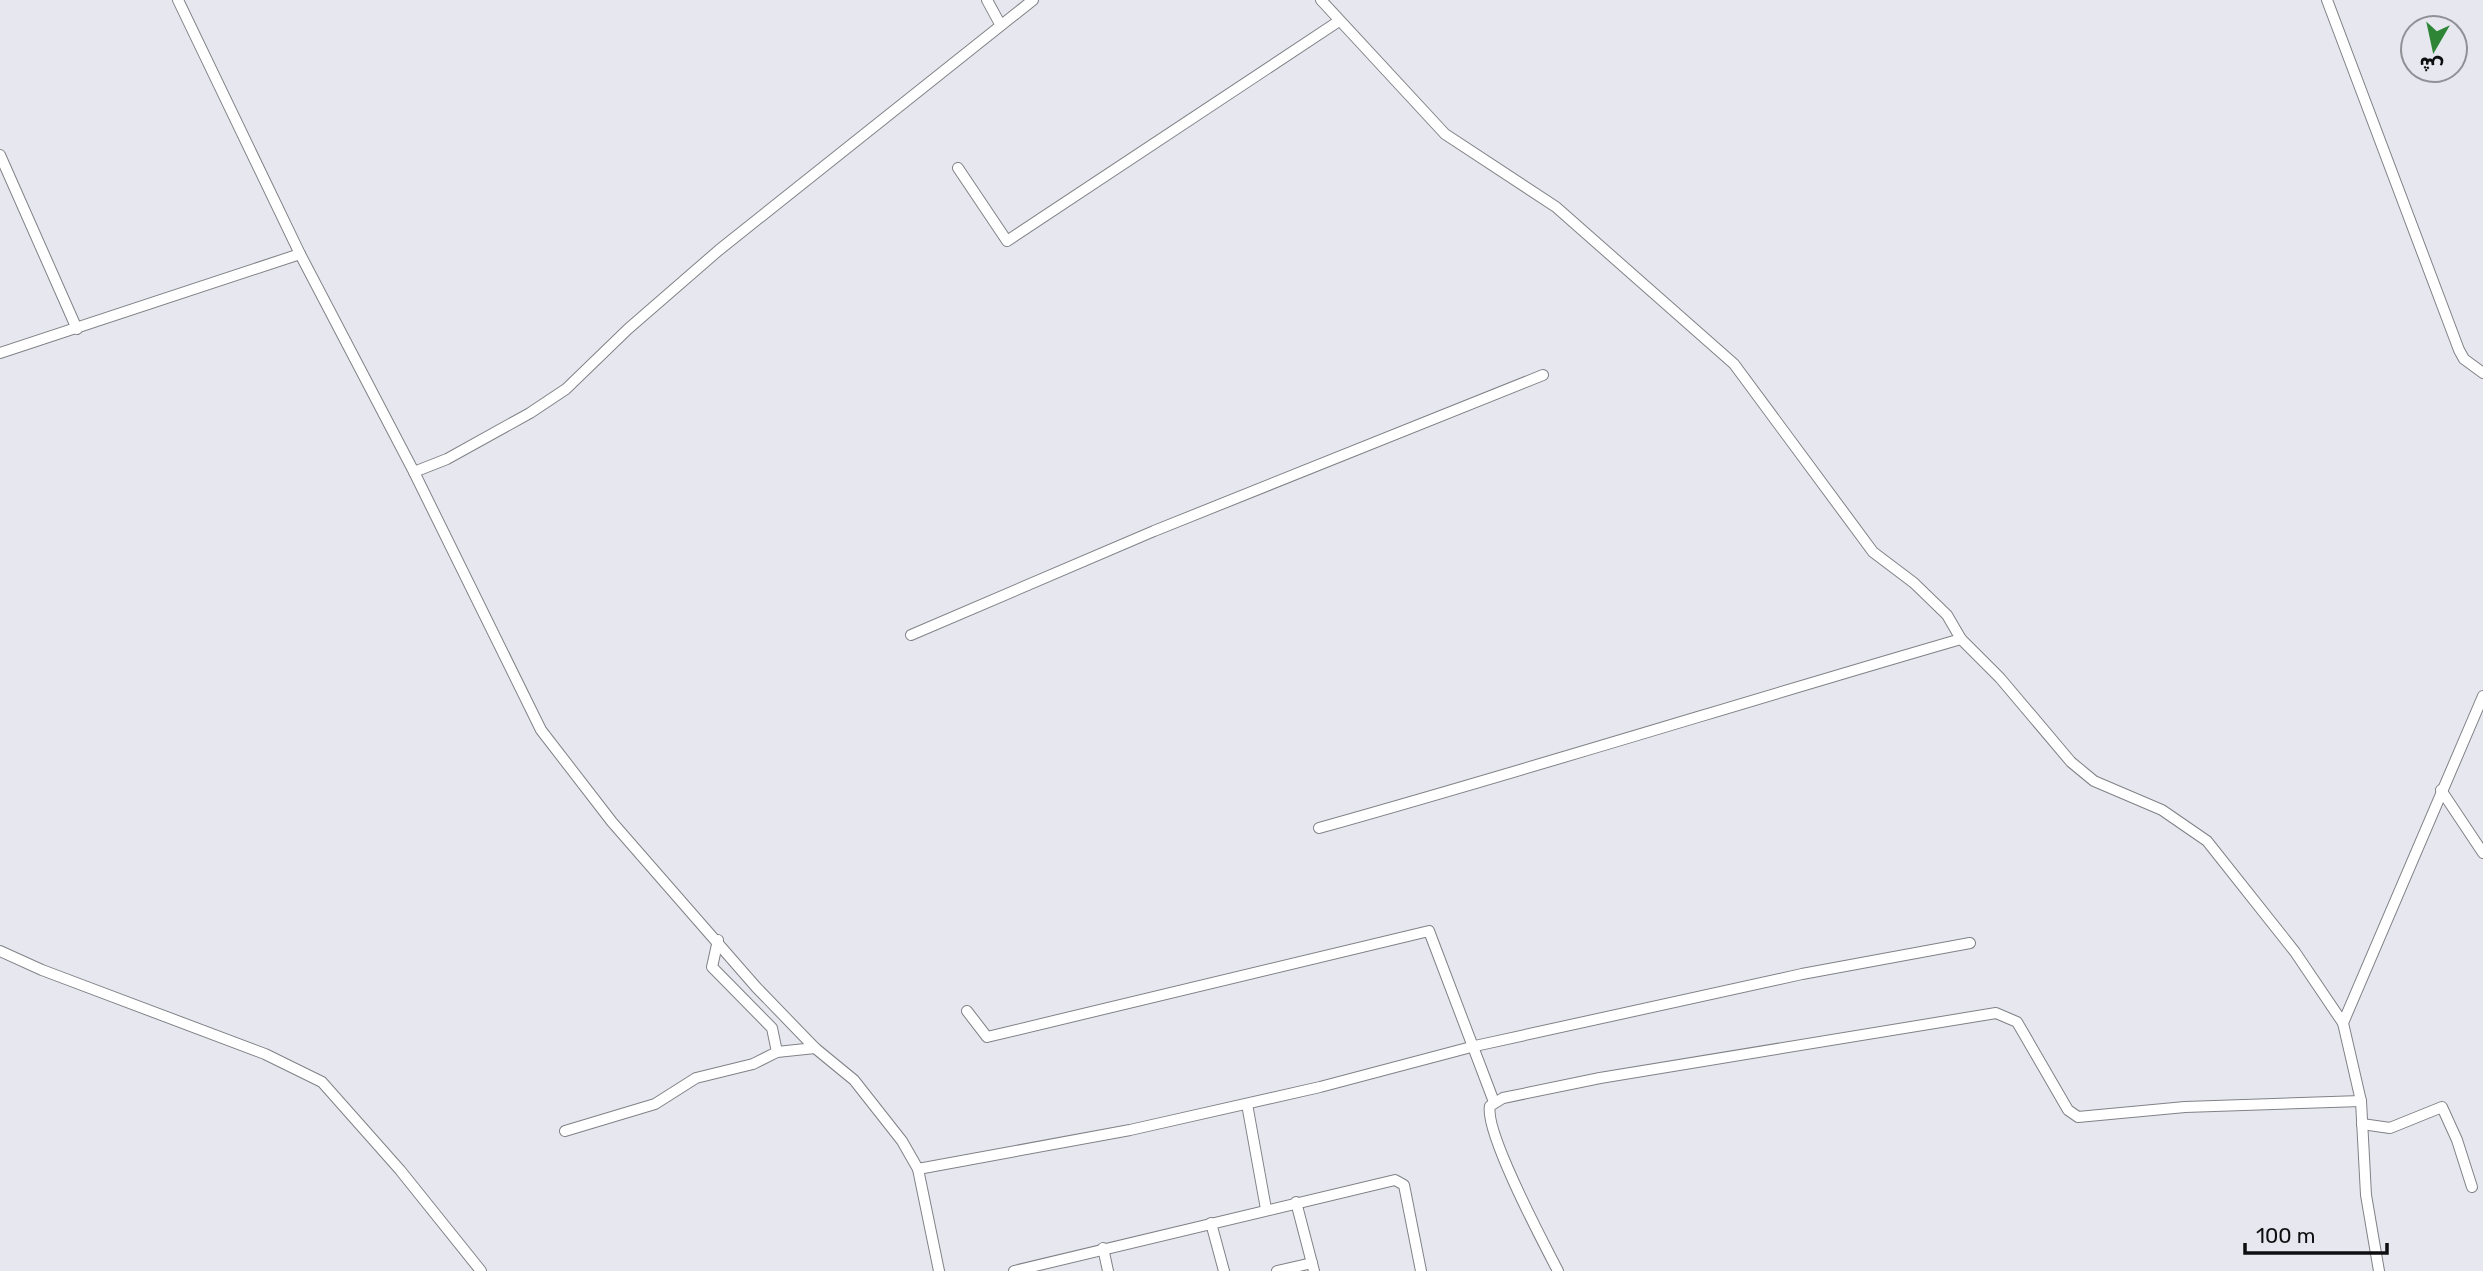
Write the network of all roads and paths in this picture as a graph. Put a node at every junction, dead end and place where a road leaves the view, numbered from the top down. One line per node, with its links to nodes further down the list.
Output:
1 (178, 0): 10 (street)
2 (987, 0): 7 (street)
3 (1033, 0): 7 (street)
4 (1321, 0): 6 (street)
5 (2327, 0): 13 (street)
6 (1339, 21): 9 (street); 17 (street)
7 (1000, 24): 15 (street)
8 (0, 155): 11 (street)
9 (958, 168)
10 (300, 254): 11 (street); 15 (street)
11 (77, 329): 12 (street)
12 (0, 353)
13 (2483, 373)
14 (1543, 375): 16 (street)
15 (414, 472): 22 (street)
16 (911, 635)
17 (1961, 639): 20 (street); 26 (street)
18 (2483, 696): 19 (street)
19 (2441, 790): 21 (street); 26 (street)
20 (1319, 828)
21 (2483, 853)
22 (718, 940): 28 (street); 29 (street)
23 (1970, 943): 27 (street)
24 (0, 951): 44 (street)
25 (967, 1011): 27 (street)
26 (2343, 1023): 31 (street)
27 (1475, 1046): 30 (street); 32 (street)
28 (815, 1048): 29 (street); 35 (street)
29 (777, 1052): 34 (street)
30 (1494, 1101): 31 (street); 43 (street)
31 (2361, 1101): 33 (street)
32 (1247, 1104): 35 (street); 38 (street)
33 (2362, 1124): 36 (street); 51 (street)
34 (565, 1130)
35 (918, 1169): 45 (street)
36 (2472, 1187)
37 (1296, 1202): 38 (street); 41 (street); 50 (street)
38 (1266, 1209): 39 (street)
39 (1211, 1223): 40 (street); 48 (street)
40 (1103, 1248): 42 (street); 47 (street)
41 (1313, 1267): 49 (street)
42 (1035, 1268): 46 (street)
43 (1553, 1270)
44 (481, 1271)
45 (939, 1271)
46 (1014, 1271)
47 (1108, 1271)
48 (1224, 1271)
49 (1278, 1271)
50 (1421, 1271)
51 (2379, 1271)

